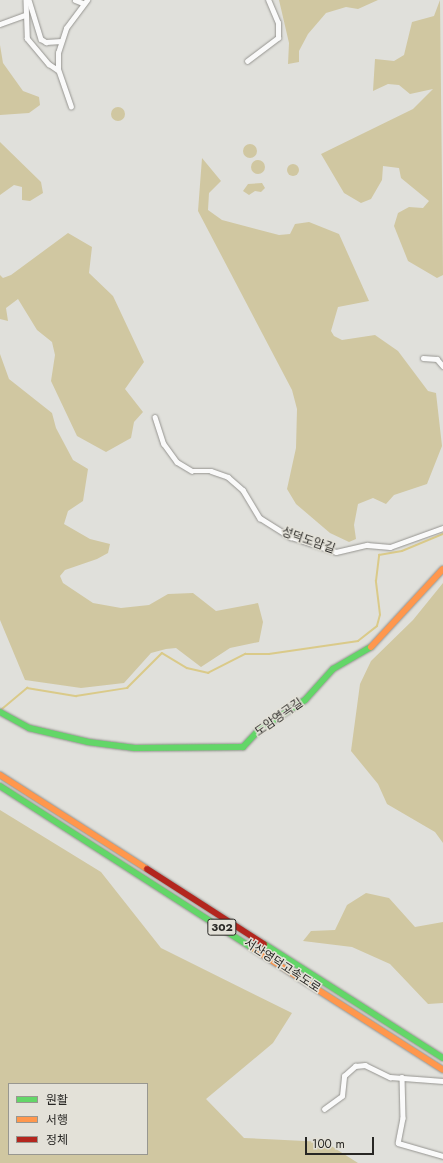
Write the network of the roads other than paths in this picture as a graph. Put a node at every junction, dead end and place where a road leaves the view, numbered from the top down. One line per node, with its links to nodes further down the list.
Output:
1 (26, 0): 6 (street)
2 (29, 0): 8 (street)
3 (75, 0): 5 (street)
4 (268, 0): 9 (street)
5 (85, 2): 8 (street)
6 (25, 15): 7 (street); 10 (street)
7 (0, 24)
8 (61, 41): 10 (street)
9 (246, 61)
10 (58, 70): 11 (street)
11 (71, 107)
12 (423, 358): 13 (street)
13 (443, 366)
14 (155, 417): 15 (street, 성덕도암길)
15 (443, 528)
16 (443, 569): 17 (main road, 도암영곡길)
17 (0, 712)
18 (0, 775): 20 (main road, 서산영덕고속도로 / 302)
19 (0, 786): 21 (main road, 서산영덕고속도로 / 302)
20 (443, 1058)
21 (443, 1070)
22 (402, 1077): 23 (street); 24 (street); 25 (street)
23 (443, 1082)
24 (324, 1109)
25 (443, 1156)

